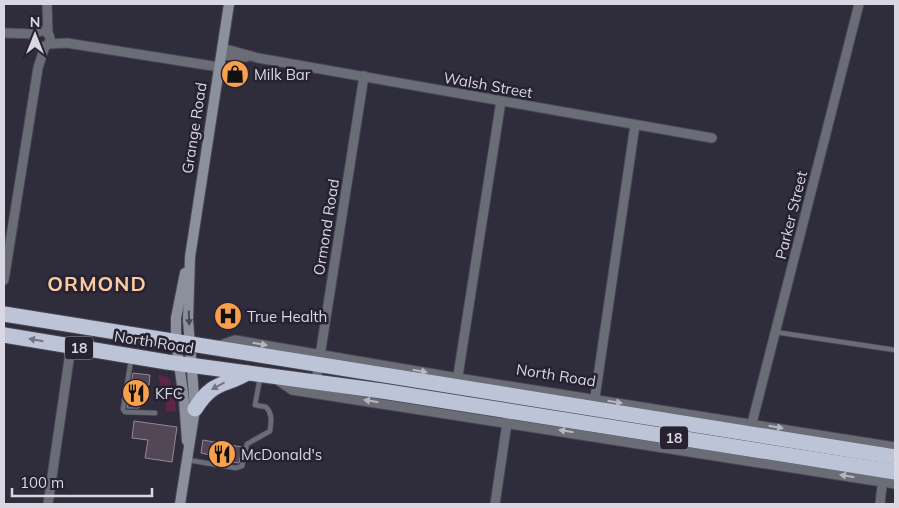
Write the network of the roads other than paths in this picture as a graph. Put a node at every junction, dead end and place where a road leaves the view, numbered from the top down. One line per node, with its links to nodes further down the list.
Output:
1 (229, 4): 6 (main road, Grange Road)
2 (859, 4): 17 (street, Parker Street)
3 (47, 6): 5 (street)
4 (4, 33): 5 (street)
5 (41, 39): 7 (street); 12 (street)
6 (222, 52): 7 (main road, Grange Road); 8 (street, Walsh Street)
7 (219, 67): 14 (main road, Grange Road)
8 (364, 76): 9 (street, Walsh Street); 24 (street, Ormond Road)
9 (501, 101): 10 (street, Walsh Street); 28 (street)
10 (636, 125): 11 (street, Walsh Street); 30 (street)
11 (712, 138)
12 (7, 238): 13 (street)
13 (6, 255): 15 (street)
14 (190, 257): 20 (main road, Grange Road, one-way to 20); 20 (main road, Grange Road)
15 (4, 280)
16 (4, 314): 18 (highway, North Road / 18)
17 (775, 332): 22 (lane); 34 (street, Parker Street)
18 (124, 333): 20 (highway, North Road / 18); 23 (highway)
19 (4, 335): 21 (highway, North Road / 18, one-way to 19)
20 (183, 343): 24 (highway, North Road / 18, one-way to 24); 25 (main road, Grange Road); 25 (main road)
21 (72, 346): 23 (highway, North Road / 18); 42 (street)
22 (895, 350)
23 (126, 355): 25 (highway, North Road / 18); 32 (lane)
24 (319, 360): 27 (street, Ormond Road); 28 (highway, North Road / 18, one-way to 28)
25 (186, 364): 26 (highway, North Road / 18); 31 (main road); 35 (main road)
26 (260, 374): 27 (highway, North Road / 18); 31 (highway, one-way to 31); 33 (street, North Road, one-way to 26); 39 (lane)
27 (316, 382): 33 (highway, North Road / 18)
28 (457, 383): 29 (highway, North Road / 18); 30 (street, North Road)
29 (510, 396): 30 (highway, North Road / 18); 33 (street)
30 (594, 404): 34 (highway, North Road / 18, one-way to 34)
31 (195, 409): 35 (main road)
32 (155, 413)
33 (508, 417): 37 (highway, North Road / 18); 40 (street, North Road, one-way to 33); 44 (street)
34 (750, 428): 36 (street, North Road, one-way to 36); 37 (street, Parker Street); 38 (highway, North Road / 18)
35 (187, 447): 39 (main road)
36 (895, 447)
37 (746, 449): 40 (highway, North Road / 18)
38 (895, 457)
39 (186, 460): 43 (main road)
40 (887, 475): 41 (street, North Road); 45 (street)
41 (895, 484)
42 (48, 504)
43 (180, 504)
44 (495, 504)
45 (880, 504)

